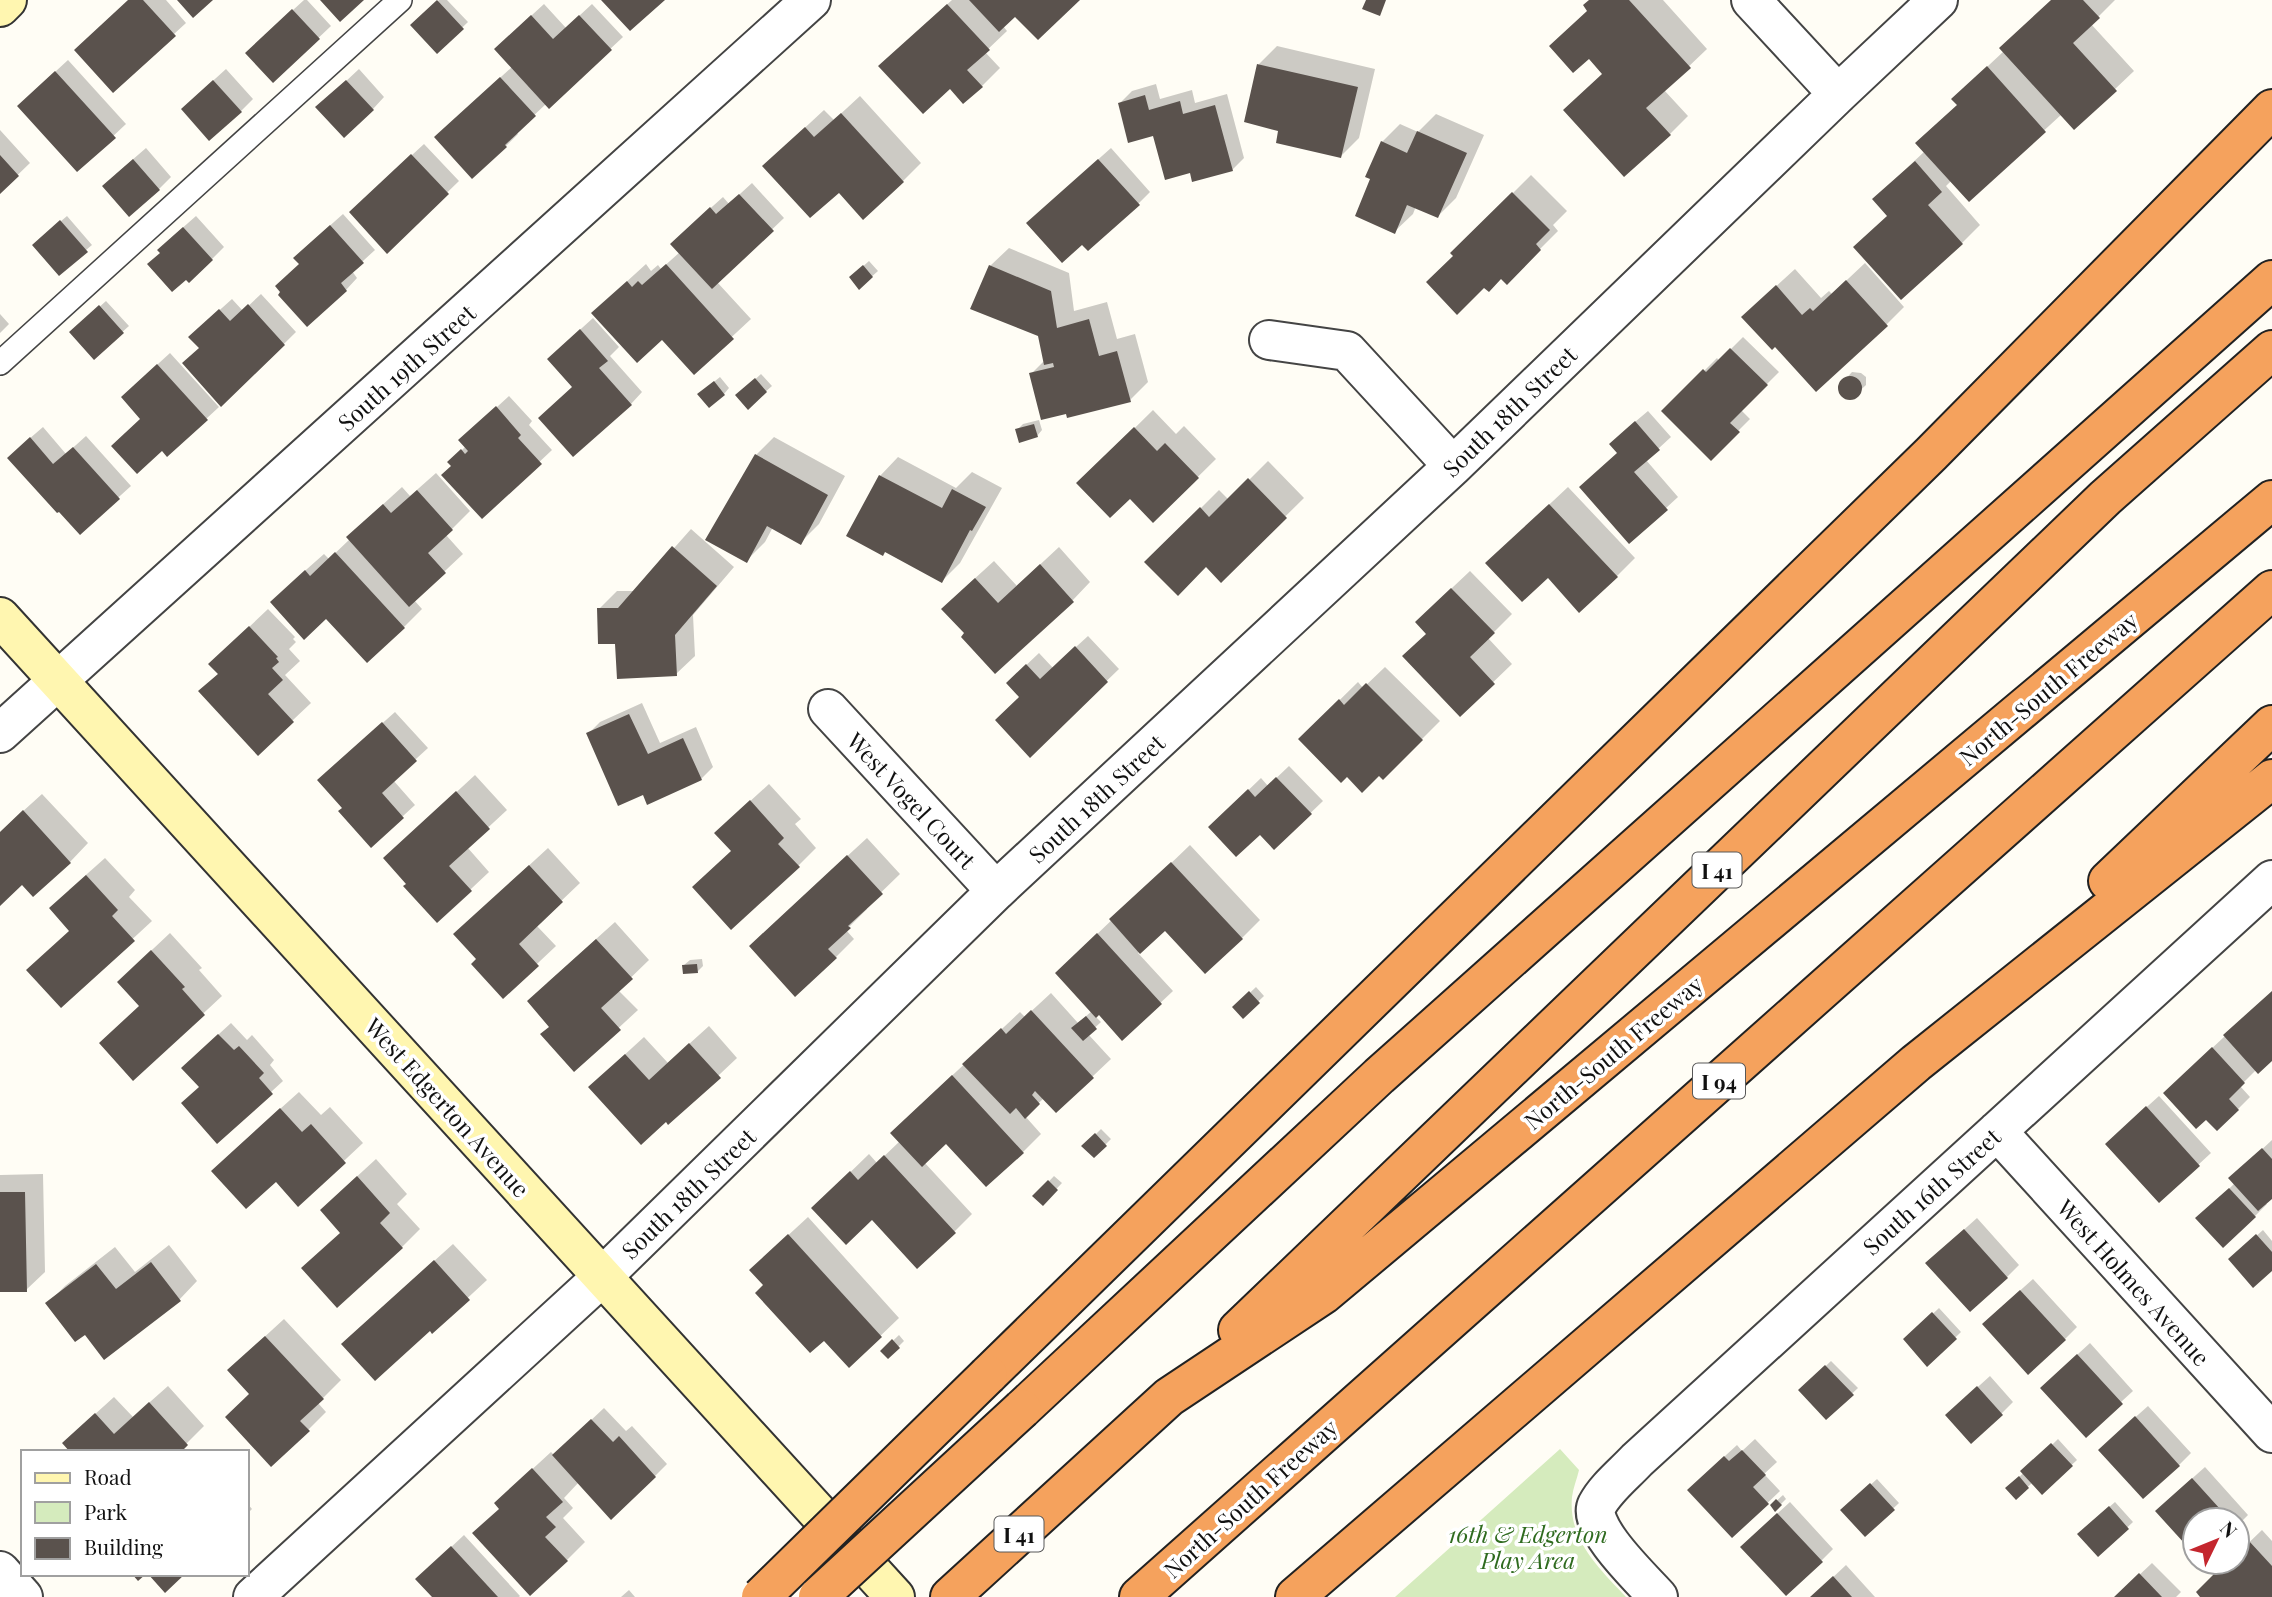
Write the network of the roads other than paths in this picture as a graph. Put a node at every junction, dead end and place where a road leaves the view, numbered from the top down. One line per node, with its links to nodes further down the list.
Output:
1 (7, 0): 6 (street)
2 (400, 0): 13 (lane)
3 (811, 0): 19 (street, South 19th Street)
4 (1751, 0): 7 (street)
5 (1938, 0): 7 (street, South 18th Street)
6 (0, 6)
7 (1838, 94): 15 (street, South 18th Street)
8 (2272, 109): 14 (highway)
9 (2272, 146): 14 (highway)
10 (2272, 280): 35 (highway, bridge)
11 (1269, 340): 15 (street)
12 (2272, 350): 29 (highway, I 41)
13 (0, 363)
14 (1931, 454): 34 (highway, bridge)
15 (1453, 466): 25 (street, South 18th Street)
16 (2272, 500): 29 (highway, North-South Freeway)
17 (2272, 590): 38 (highway, North-South Freeway / I 94)
18 (0, 617): 19 (street, West Edgerton Avenue)
19 (59, 680): 22 (street, South 19th Street); 28 (street, West Edgerton Avenue)
20 (828, 709): 25 (street, West Vogel Court)
21 (2272, 725): 26 (highway)
22 (0, 733)
23 (2272, 779): 26 (highway)
24 (2272, 880): 27 (street, South 16th Street)
25 (996, 891): 28 (street, South 18th Street)
26 (1916, 1063): 39 (highway)
27 (1997, 1131): 30 (street, West Holmes Avenue); 40 (street, South 16th Street)
28 (603, 1276): 33 (street, South 18th Street); 36 (street, West Edgerton Avenue)
29 (1169, 1396): 37 (highway, North-South Freeway / I 41)
30 (2272, 1433)
31 (0, 1572): 32 (street)
32 (23, 1597)
33 (253, 1597)
34 (761, 1597)
35 (818, 1597)
36 (895, 1597)
37 (950, 1597)
38 (1139, 1597)
39 (1295, 1597)
40 (1658, 1597)

